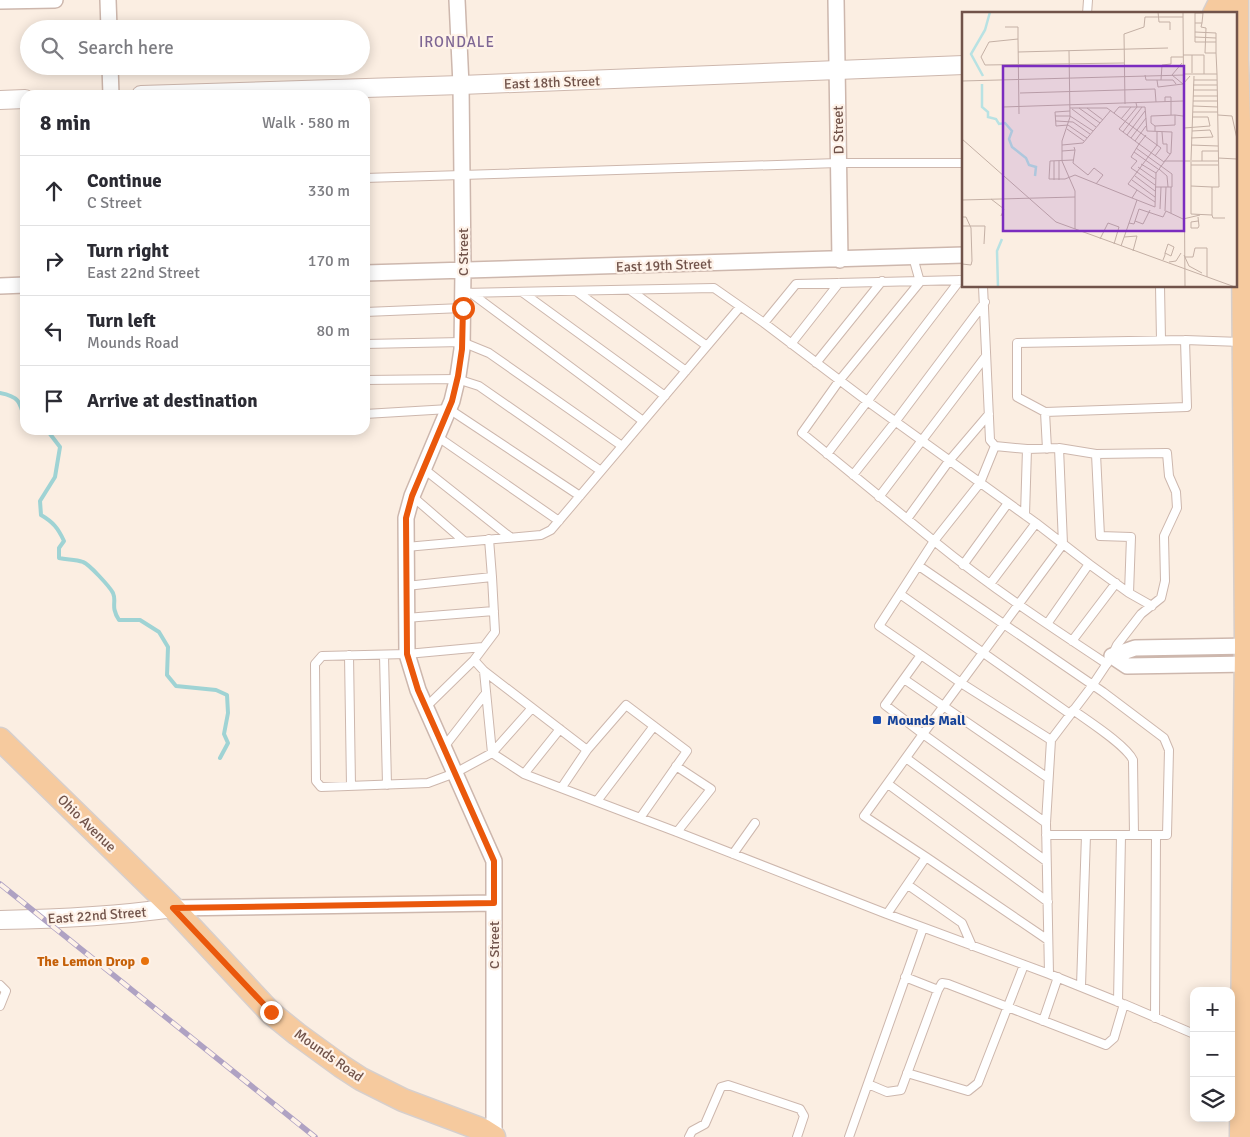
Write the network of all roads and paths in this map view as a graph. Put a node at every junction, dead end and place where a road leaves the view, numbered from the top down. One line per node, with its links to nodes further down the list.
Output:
1 (56, 0): 6 (street)
2 (108, 0): 8 (street)
3 (457, 0): 14 (street, C Street)
4 (836, 0): 12 (street, D Street)
5 (1221, 0): 7 (main road)
6 (0, 1)
7 (1215, 12)
8 (109, 20)
9 (1238, 20): 10 (main road)
10 (1240, 60): 19 (main road)
11 (962, 65): 12 (street, East 18th Street)
12 (837, 71): 14 (street, East 18th Street); 22 (street, D Street)
13 (110, 75): 15 (street)
14 (461, 85): 16 (street, East 18th Street); 25 (street, C Street)
15 (111, 90)
16 (301, 90)
17 (20, 99): 18 (street)
18 (0, 100)
19 (1238, 103)
20 (1250, 104): 21 (main road)
21 (1238, 123)
22 (838, 163): 23 (lane); 25 (lane); 30 (street, D Street)
23 (962, 164)
24 (1238, 165): 27 (main road)
25 (462, 175): 26 (lane); 31 (street, C Street)
26 (370, 178)
27 (1240, 245): 52 (main road)
28 (962, 255): 29 (street, East 19th Street)
29 (913, 257): 30 (street, East 19th Street); 35 (lane)
30 (840, 260): 31 (street, East 19th Street)
31 (463, 270): 32 (street, East 19th Street); 44 (street, C Street)
32 (370, 273)
33 (962, 280): 35 (lane); 63 (lane)
34 (882, 281): 35 (lane); 36 (lane); 57 (lane)
35 (920, 282): 61 (lane)
36 (839, 283): 48 (lane); 54 (lane)
37 (20, 285): 38 (street)
38 (0, 286)
39 (983, 288): 45 (lane)
40 (1160, 288): 49 (lane)
41 (630, 290): 42 (lane); 46 (lane); 55 (lane)
42 (576, 291): 43 (lane); 58 (lane)
43 (522, 292): 44 (lane); 62 (lane)
44 (465, 298): 47 (lane); 51 (street, C Street); 68 (lane)
45 (985, 302): 56 (lane); 69 (lane)
46 (740, 306): 48 (lane); 55 (lane)
47 (370, 311)
48 (764, 323): 54 (lane)
49 (1161, 340): 50 (lane); 65 (lane)
50 (1185, 340): 52 (lane); 65 (lane)
51 (462, 342): 53 (lane); 60 (street, C Street); 73 (lane)
52 (1244, 342): 70 (main road)
53 (370, 344)
54 (791, 344): 57 (lane)
55 (708, 346): 58 (lane)
56 (986, 356): 67 (lane); 72 (lane)
57 (816, 363): 61 (lane)
58 (686, 371): 62 (lane)
59 (370, 380): 60 (lane)
60 (457, 380): 64 (street, C Street); 82 (lane)
61 (839, 380): 63 (lane); 78 (lane)
62 (665, 396): 68 (lane)
63 (867, 401): 69 (lane); 78 (lane)
64 (449, 409): 66 (lane); 71 (street, C Street); 86 (lane)
65 (1045, 412): 77 (lane)
66 (370, 414)
67 (988, 414): 74 (lane); 80 (lane)
68 (643, 421): 73 (lane)
69 (895, 422): 72 (lane); 83 (lane)
70 (1247, 426): 121 (main road)
71 (438, 437): 81 (street, C Street); 91 (lane)
72 (921, 441): 80 (lane); 87 (lane)
73 (622, 446): 82 (lane)
74 (995, 446): 76 (lane); 84 (lane)
75 (1059, 448): 77 (lane); 79 (lane); 97 (lane)
76 (1027, 449): 77 (lane); 89 (lane)
77 (1047, 449)
78 (827, 454): 83 (lane)
79 (1096, 454): 106 (lane); 109 (lane)
80 (949, 461): 84 (lane); 90 (lane)
81 (424, 469): 85 (street, C Street); 93 (lane)
82 (601, 470): 86 (lane)
83 (853, 475): 87 (lane)
84 (980, 483): 88 (lane); 96 (lane)
85 (412, 496): 95 (lane); 98 (street, C Street)
86 (580, 496): 91 (lane)
87 (879, 497): 90 (lane)
88 (1008, 503): 89 (lane); 100 (lane)
89 (1025, 515): 92 (lane)
90 (907, 519): 96 (lane)
91 (559, 521): 93 (lane)
92 (1036, 523): 97 (lane); 104 (lane)
93 (510, 537): 94 (lane)
94 (489, 539): 95 (lane); 102 (lane)
95 (464, 541): 98 (lane)
96 (934, 541): 100 (lane); 101 (lane)
97 (1063, 544): 99 (lane); 108 (lane)
98 (406, 547): 105 (street, C Street)
99 (1089, 564): 103 (lane); 113 (lane)
100 (963, 565): 104 (lane)
101 (919, 566): 107 (lane); 112 (lane)
102 (492, 577): 105 (lane); 110 (lane)
103 (1116, 583): 106 (lane); 114 (lane)
104 (990, 584): 108 (lane)
105 (406, 586): 111 (street, C Street)
106 (1129, 593): 109 (lane)
107 (900, 594): 116 (lane); 120 (lane)
108 (1018, 605): 112 (lane); 113 (lane)
109 (1152, 606): 123 (lane)
110 (494, 610): 111 (lane); 115 (lane)
111 (406, 618): 117 (street, C Street)
112 (1004, 624): 116 (lane); 127 (lane)
113 (1047, 624): 114 (lane)
114 (1072, 641): 123 (lane)
115 (483, 647): 117 (lane); 122 (lane)
116 (983, 652): 126 (lane); 132 (lane)
117 (407, 654): 119 (lane); 130 (street, C Street)
118 (348, 655): 119 (lane); 148 (lane); 148 (lane)
119 (384, 655): 147 (lane)
120 (921, 655): 125 (lane); 126 (lane)
121 (1248, 655): 123 (street); 185 (main road)
122 (474, 660): 124 (lane); 130 (lane)
123 (1110, 660): 127 (lane)
124 (484, 671): 128 (lane); 131 (lane)
125 (904, 679): 129 (lane); 135 (lane)
126 (961, 683): 129 (lane); 137 (lane)
127 (1092, 686): 132 (lane); 159 (lane)
128 (486, 693): 138 (lane); 140 (lane)
129 (943, 707): 135 (lane); 145 (lane)
130 (426, 708): 138 (street, C Street)
131 (532, 708): 134 (lane); 140 (lane)
132 (1072, 712): 137 (lane); 158 (lane)
133 (654, 726): 139 (lane); 142 (lane); 150 (lane)
134 (560, 729): 139 (lane); 144 (lane)
135 (923, 734): 141 (lane); 153 (lane)
136 (0, 739): 166 (main road, Ohio Avenue)
137 (1051, 740): 145 (lane)
138 (444, 747): 143 (street, C Street)
139 (587, 750): 149 (lane)
140 (492, 753): 143 (lane); 144 (lane)
141 (906, 758): 146 (lane); 162 (lane)
142 (676, 766): 151 (lane); 154 (lane)
143 (455, 773): 147 (lane); 165 (street, C Street)
144 (524, 774): 149 (lane)
145 (1048, 778): 153 (lane)
146 (888, 784): 161 (lane); 164 (lane)
147 (387, 785): 148 (lane)
148 (351, 786)
149 (562, 787): 150 (lane)
150 (597, 801): 151 (lane)
151 (640, 818): 154 (lane)
152 (755, 823): 160 (lane)
153 (1046, 823): 155 (lane)
154 (677, 832): 160 (lane)
155 (1046, 835): 156 (lane); 162 (lane)
156 (1086, 835): 157 (lane); 177 (lane)
157 (1121, 835): 158 (lane); 179 (lane)
158 (1134, 835): 159 (lane)
159 (1156, 835): 182 (lane)
160 (733, 854): 167 (lane)
161 (926, 857): 163 (lane); 170 (lane)
162 (1046, 861): 164 (lane)
163 (908, 885): 167 (lane); 171 (lane)
164 (1048, 902): 170 (lane)
165 (494, 903): 166 (street, East 22nd Street); 188 (street, C Street)
166 (173, 908): 168 (street, East 22nd Street); 188 (main road, Mounds Road)
167 (886, 914): 169 (lane)
168 (0, 920)
169 (923, 928): 171 (lane); 174 (lane)
170 (1048, 940): 173 (lane)
171 (972, 946): 172 (lane)
172 (1024, 965): 173 (lane); 181 (lane)
173 (1049, 974): 175 (lane)
174 (905, 977): 178 (lane); 187 (lane)
175 (1058, 977): 177 (lane); 183 (lane)
176 (0, 985): 180 (lane)
177 (1082, 986): 179 (lane)
178 (938, 990): 181 (lane); 186 (lane)
179 (1121, 1003): 182 (lane); 183 (lane)
180 (0, 1006)
181 (1008, 1007): 183 (lane); 186 (lane)
182 (1155, 1018): 184 (lane)
183 (1043, 1021)
184 (1190, 1032)
185 (1241, 1054): 192 (main road)
186 (907, 1074): 187 (lane)
187 (868, 1084): 191 (lane)
188 (494, 1137)
189 (689, 1137): 190 (lane)
190 (797, 1137)
191 (849, 1137)
192 (1241, 1137)

